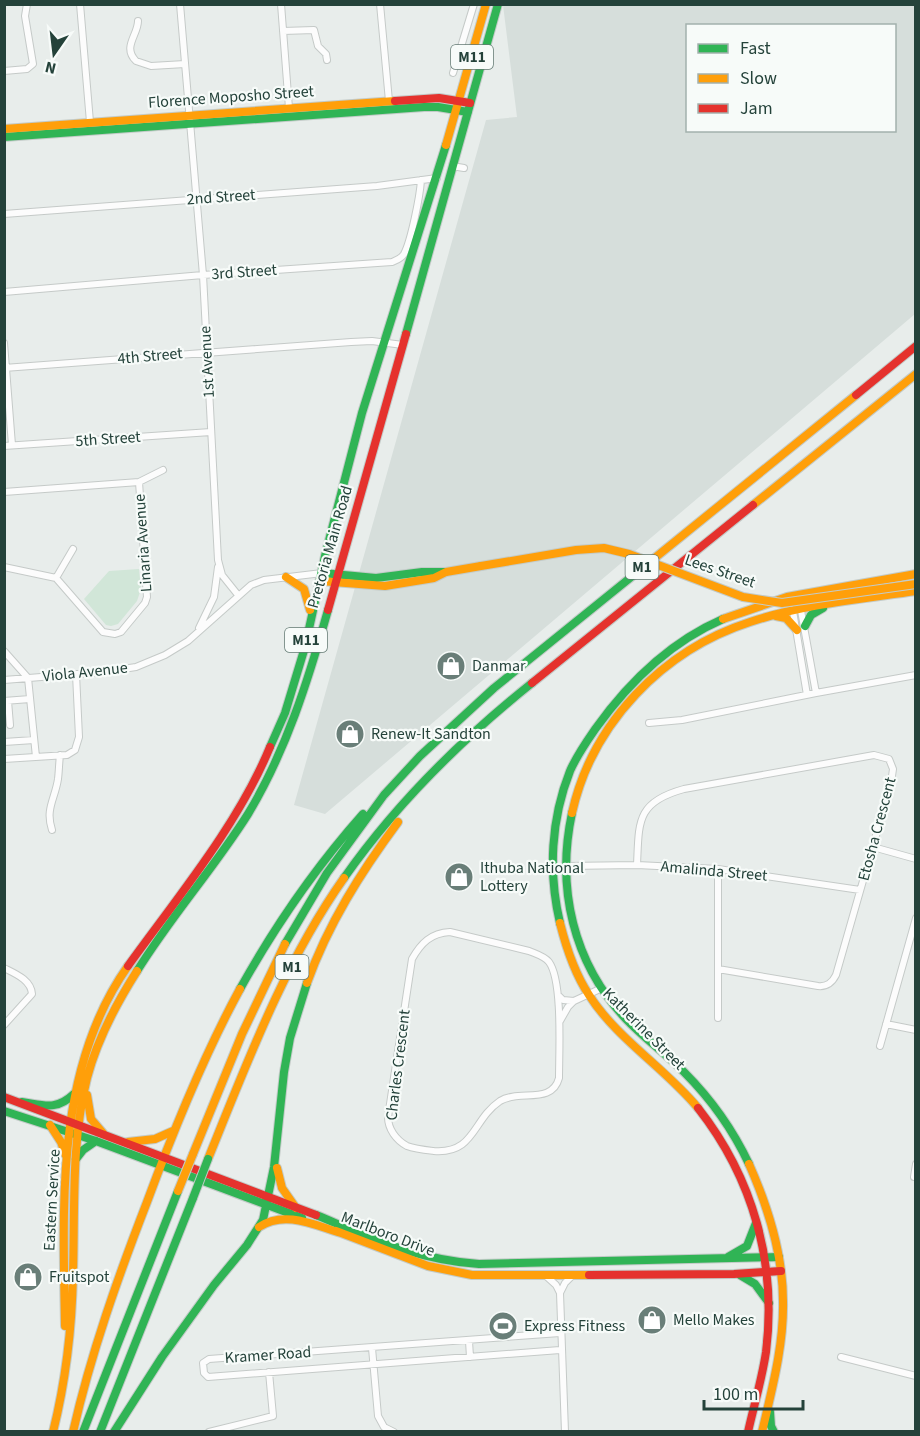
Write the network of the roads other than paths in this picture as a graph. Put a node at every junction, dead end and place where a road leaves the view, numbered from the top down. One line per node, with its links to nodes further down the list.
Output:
1 (27, 4): 13 (street)
2 (80, 4): 21 (street)
3 (180, 4): 12 (street, 1st Avenue)
4 (281, 4): 10 (street)
5 (381, 4): 15 (street)
6 (474, 4): 14 (street)
7 (486, 4): 17 (main road, Pretoria Main Road / M11)
8 (498, 4): 16 (main road, Pretoria Main Road / M11)
9 (138, 21): 12 (street)
10 (283, 31): 11 (street); 18 (street)
11 (327, 60)
12 (185, 64): 20 (street, 1st Avenue)
13 (4, 71)
14 (453, 73)
15 (389, 101): 17 (main road, Florence Moposho Street); 18 (main road, Florence Moposho Street)
16 (470, 103): 17 (main road); 19 (main road, Pretoria Main Road / M11)
17 (458, 106): 19 (main road); 20 (main road, Florence Moposho Street); 26 (main road, Pretoria Main Road / M11)
18 (289, 108): 20 (main road, Florence Moposho Street)
19 (468, 112): 24 (main road, Pretoria Main Road / M11)
20 (189, 120): 21 (main road, Florence Moposho Street); 23 (main road, Florence Moposho Street); 28 (street, 1st Avenue)
21 (90, 122): 22 (main road, Florence Moposho Street)
22 (4, 129)
23 (4, 137)
24 (452, 166): 25 (street); 34 (main road, Pretoria Main Road / M11)
25 (464, 168)
26 (437, 178): 27 (street, 2nd Street); 32 (main road, Pretoria Main Road / M11)
27 (422, 180): 28 (street, 2nd Street); 30 (street, 3rd Street)
28 (195, 199): 29 (street, 2nd Street); 30 (street, 1st Avenue)
29 (4, 214)
30 (203, 275): 31 (street, 3rd Street); 36 (street, 1st Avenue)
31 (4, 292)
32 (386, 342): 34 (street, 4th Street); 36 (street, 4th Street); 49 (main road, Pretoria Main Road / M11)
33 (4, 343): 37 (street)
34 (403, 345): 51 (main road, Pretoria Main Road / M11)
35 (915, 346): 79 (main road, M1)
36 (207, 352): 37 (street, 4th Street); 39 (street, 1st Avenue)
37 (5, 368): 40 (street)
38 (915, 374): 78 (main road, M1)
39 (211, 432): 40 (street, 5th Street); 45 (street, 1st Avenue)
40 (8, 446)
41 (164, 470): 42 (street)
42 (139, 482): 43 (street); 50 (street, Linaria Avenue)
43 (4, 492)
44 (73, 549): 50 (street)
45 (218, 560): 54 (street, 1st Avenue); 61 (street, Viola Avenue)
46 (4, 567): 50 (street)
47 (915, 574): 55 (main road, Katherine Street)
48 (286, 577): 49 (street, Viola Avenue); 54 (street, Viola Avenue); 59 (main road)
49 (321, 577): 51 (main road, Lees Street); 59 (main road, Pretoria Main Road / M11)
50 (56, 578)
51 (337, 579): 52 (main road, Lees Street, bridge); 102 (main road, Pretoria Main Road / M11)
52 (915, 584)
53 (915, 591): 56 (main road, Katherine Street)
54 (238, 595): 61 (street, Viola Avenue)
55 (792, 597): 57 (street); 86 (main road, Katherine Street)
56 (834, 604): 57 (main road, Katherine Street); 60 (main road)
57 (798, 610): 58 (main road, Katherine Street); 60 (street)
58 (774, 616): 60 (main road); 84 (main road, Katherine Street)
59 (311, 618): 103 (main road, Pretoria Main Road / M11)
60 (801, 628): 67 (street); 68 (street)
61 (194, 636): 63 (street, Viola Avenue)
62 (4, 651): 65 (street)
63 (76, 674): 65 (street, Viola Avenue); 75 (street)
64 (915, 675): 67 (street)
65 (28, 678): 66 (street, Viola Avenue); 69 (street)
66 (4, 680)
67 (816, 693): 68 (street)
68 (807, 695): 71 (street)
69 (30, 699): 70 (street); 73 (street)
70 (6, 701): 72 (street)
71 (649, 723)
72 (10, 725)
73 (34, 740): 74 (street); 76 (street)
74 (4, 741)
75 (60, 755): 76 (street); 80 (street)
76 (36, 757): 77 (street)
77 (4, 759)
78 (411, 796): 114 (main road); 147 (main road, M1, bridge)
79 (379, 801): 109 (main road); 146 (main road, M1, bridge)
80 (52, 830)
81 (873, 848): 82 (street); 83 (street, Etosha Crescent); 87 (street, Etosha Crescent)
82 (915, 859)
83 (637, 865): 84 (street, Amalinda Street); 85 (street, Amalinda Street)
84 (566, 866): 86 (street, Amalinda Street); 92 (main road, Katherine Street)
85 (718, 869): 87 (street, Amalinda Street); 91 (street)
86 (552, 870): 94 (main road, Katherine Street)
87 (860, 890): 91 (street, Etosha Crescent)
88 (915, 918): 89 (street)
89 (914, 925): 98 (street)
90 (4, 968): 99 (street)
91 (718, 969): 96 (street)
92 (602, 988): 94 (street); 124 (main road, Katherine Street)
93 (557, 991): 95 (street); 97 (street, Charles Crescent); 97 (street, Charles Crescent)
94 (589, 995): 95 (street); 121 (main road, Katherine Street)
95 (574, 1001): 97 (street)
96 (718, 1018)
97 (559, 1024)
98 (886, 1024): 100 (street); 101 (street)
99 (4, 1025)
100 (915, 1030)
101 (880, 1046)
102 (85, 1087): 107 (main road, Pretoria Main Road / M11); 110 (main road)
103 (74, 1094): 105 (main road); 107 (main road, Pretoria Main Road / M11)
104 (4, 1097): 105 (main road, Marlboro Drive)
105 (22, 1102): 107 (main road, Marlboro Drive)
106 (4, 1111): 108 (main road, Marlboro Drive)
107 (76, 1123): 110 (main road, Marlboro Drive); 111 (main road, Eastern Service / M11)
108 (50, 1125): 111 (main road, Marlboro Drive); 116 (main road)
109 (173, 1131): 113 (main road); 115 (main road)
110 (103, 1133): 113 (main road, Marlboro Drive)
111 (75, 1134): 112 (main road, Marlboro Drive); 116 (main road, Eastern Service / M11)
112 (96, 1141): 115 (main road, Marlboro Drive); 116 (main road)
113 (128, 1142): 115 (main road, Marlboro Drive)
114 (276, 1159): 119 (main road); 120 (main road)
115 (162, 1160): 119 (main road, Marlboro Drive); 145 (main road)
116 (71, 1162): 144 (main road, Eastern Service / M11)
117 (915, 1164): 118 (street)
118 (914, 1177)
119 (268, 1200): 120 (main road, Marlboro Drive); 122 (main road); 123 (main road, Marlboro Drive)
120 (296, 1208): 125 (main road, Marlboro Drive)
121 (757, 1221): 125 (main road); 126 (main road, Katherine Street)
122 (256, 1229): 123 (main road); 148 (main road)
123 (340, 1233): 131 (main road, Marlboro Drive)
124 (779, 1257): 126 (main road, Marlboro Drive); 127 (main road, Katherine Street)
125 (725, 1258): 126 (main road, Marlboro Drive)
126 (765, 1258): 128 (main road, Katherine Street)
127 (781, 1271): 128 (main road, Marlboro Drive); 143 (main road, Katherine Street)
128 (767, 1272): 130 (main road, Marlboro Drive); 133 (main road, Katherine Street)
129 (574, 1274): 130 (main road, Marlboro Drive); 131 (main road, Marlboro Drive); 132 (street)
130 (734, 1274): 133 (main road)
131 (544, 1275): 132 (street)
132 (560, 1293): 134 (street)
133 (769, 1303): 152 (main road, Katherine Street)
134 (560, 1333): 135 (street, Kramer Road); 137 (street)
135 (469, 1341): 136 (street, Kramer Road); 138 (street)
136 (372, 1348): 140 (street); 141 (street, Kramer Road)
137 (560, 1350): 138 (street, Kramer Road); 151 (street)
138 (471, 1357): 140 (street, Kramer Road)
139 (841, 1357): 142 (street)
140 (374, 1365): 141 (street, Kramer Road); 150 (street)
141 (269, 1372): 149 (street)
142 (915, 1376)
143 (770, 1400): 153 (main road, Katherine Street); 154 (main road)
144 (54, 1431)
145 (73, 1431)
146 (83, 1431)
147 (100, 1431)
148 (114, 1431)
149 (209, 1431)
150 (394, 1431)
151 (565, 1431)
152 (748, 1431)
153 (762, 1431)
154 (774, 1431)

